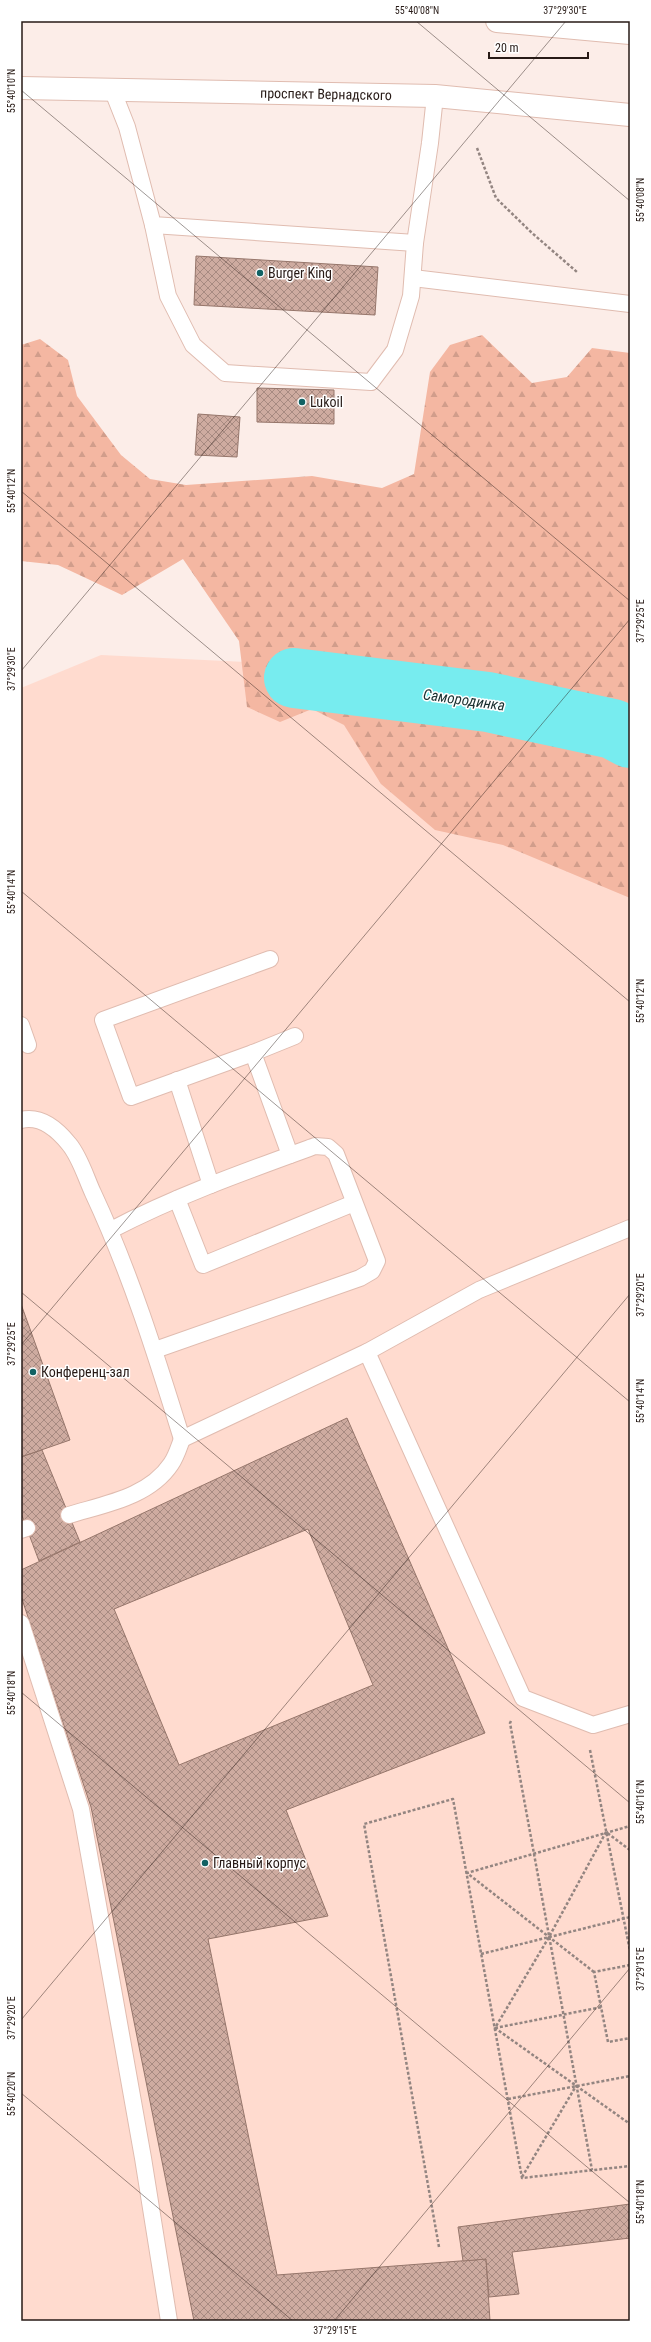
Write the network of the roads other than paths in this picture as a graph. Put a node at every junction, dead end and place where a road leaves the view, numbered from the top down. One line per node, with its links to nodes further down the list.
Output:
1 (497, 21): 2 (main road)
2 (630, 33)
3 (21, 88): 4 (main road, проспект Вернадского)
4 (112, 89): 5 (main road, проспект Вернадского); 7 (lane)
5 (435, 96): 6 (main road, проспект Вернадского); 8 (lane)
6 (630, 115)
7 (153, 225): 8 (lane); 9 (lane)
8 (415, 243): 9 (lane)
9 (413, 278): 10 (lane)
10 (630, 304)
11 (270, 959): 16 (lane)
12 (21, 1025): 14 (lane)
13 (295, 1036): 15 (lane)
14 (28, 1045)
15 (253, 1053): 16 (lane); 18 (lane)
16 (177, 1080): 19 (lane)
17 (21, 1120): 23 (lane)
18 (290, 1155): 19 (lane); 21 (lane)
19 (211, 1185): 20 (lane)
20 (177, 1199): 21 (lane); 23 (lane)
21 (354, 1203): 24 (lane)
22 (630, 1228): 25 (lane)
23 (111, 1230): 24 (lane)
24 (155, 1350): 26 (lane)
25 (367, 1352): 26 (lane); 29 (lane)
26 (182, 1439): 27 (lane)
27 (69, 1515)
28 (21, 1623): 30 (lane)
29 (630, 1714)
30 (169, 2321)

